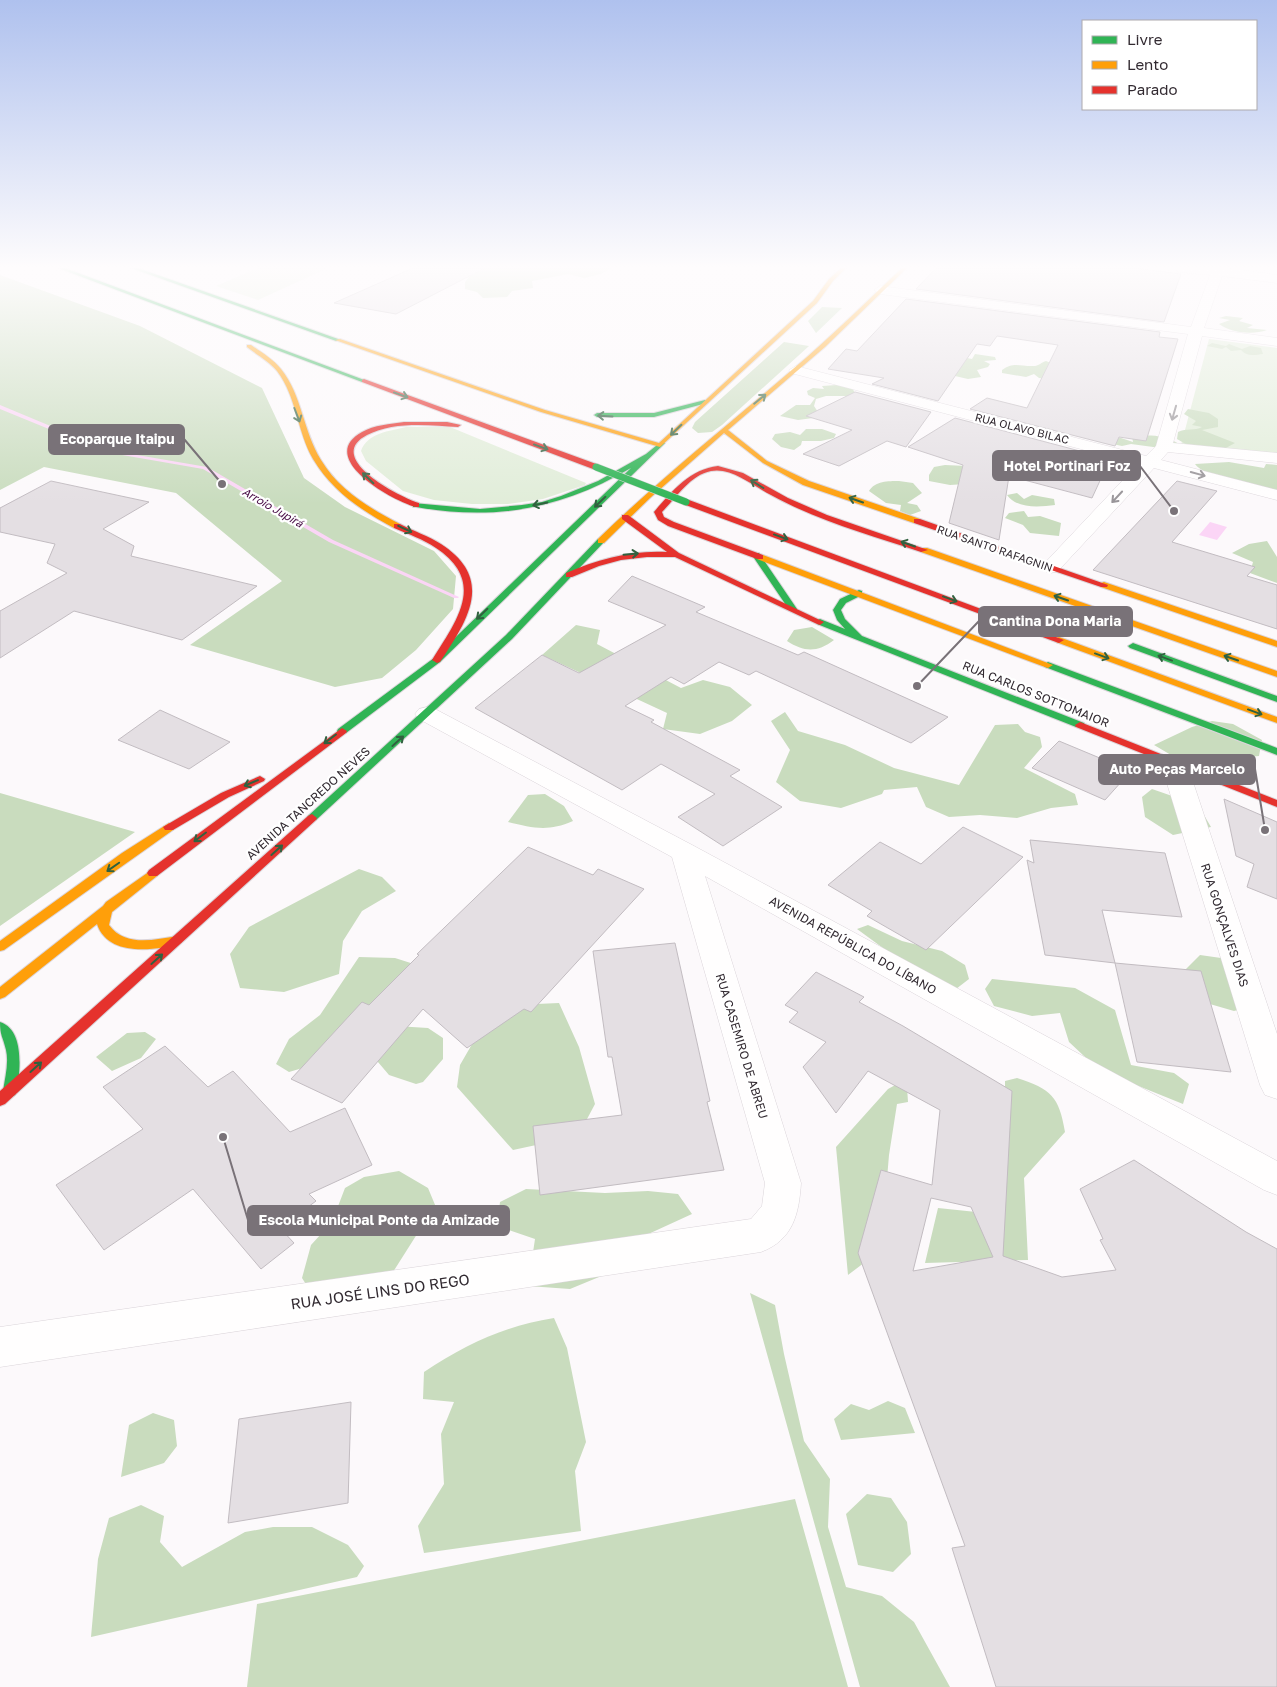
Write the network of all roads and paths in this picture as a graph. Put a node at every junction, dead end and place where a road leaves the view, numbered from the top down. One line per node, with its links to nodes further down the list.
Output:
1 (249, 347): 32 (main road, one-way to 32)
2 (269, 347): 11 (main road, one-way to 11)
3 (359, 347): 9 (main road)
4 (766, 347): 8 (main road)
5 (821, 347): 7 (main road, AVENIDA TANCREDO NEVES)
6 (1192, 347): 13 (street, one-way to 13)
7 (796, 370): 10 (main road, AVENIDA TANCREDO NEVES, one-way to 7); 17 (street, RUA OLAVO BILAC)
8 (705, 402): 9 (main road, one-way to 9); 12 (main road, one-way to 12)
9 (527, 405): 12 (main road)
10 (723, 429): 21 (main road, AVENIDA TANCREDO NEVES); 22 (main road, RUA SANTO RAFAGNIN, one-way to 10)
11 (495, 430): 14 (main road, one-way to 11); 36 (main road, one-way to 36, bridge)
12 (660, 445): 14 (main road)
13 (1164, 447): 15 (street); 17 (street)
14 (648, 456): 32 (main road, one-way to 32)
15 (1277, 458)
16 (621, 459): 18 (main road)
17 (1150, 461): 19 (street, RUA OLAVO BILAC, one-way to 19); 25 (street, one-way to 25)
18 (701, 489)
19 (1277, 495)
20 (824, 515): 22 (main road); 23 (main road, one-way to 23); 33 (main road, one-way to 20)
21 (625, 517): 24 (main road, RUA CARLOS SOTTOMAIOR); 26 (main road, AVENIDA TANCREDO NEVES)
22 (998, 549): 25 (main road, RUA SANTO RAFAGNIN)
23 (756, 555): 27 (main road); 28 (main road)
24 (676, 556): 26 (main road, RUA CARLOS SOTTOMAIOR, one-way to 24); 28 (main road, RUA CARLOS SOTTOMAIOR)
25 (1051, 568): 31 (main road, RUA SANTO RAFAGNIN)
26 (568, 575): 35 (main road, AVENIDA TANCREDO NEVES)
27 (859, 593): 29 (main road); 37 (main road)
28 (794, 611): 29 (main road, RUA CARLOS SOTTOMAIOR)
29 (859, 637): 39 (main road, RUA CARLOS SOTTOMAIOR)
30 (1119, 642): 34 (main road, one-way to 30)
31 (1277, 644)
32 (437, 660): 38 (main road, one-way to 38)
33 (1277, 674)
34 (1277, 699)
35 (427, 714): 41 (street, AVENIDA REPÚBLICA DO LÍBANO); 43 (main road, AVENIDA TANCREDO NEVES, one-way to 35)
36 (1277, 720)
37 (1277, 752)
38 (296, 764): 42 (main road, one-way to 42); 44 (main road, one-way to 44)
39 (1174, 764): 40 (main road, RUA CARLOS SOTTOMAIOR); 47 (street, RUA GONÇALVES DIAS)
40 (1277, 804)
41 (684, 852): 50 (street, AVENIDA REPÚBLICA DO LÍBANO); 51 (street, RUA CASEMIRO DE ABREU)
42 (110, 905): 43 (main road); 45 (main road)
43 (177, 940): 48 (main road, AVENIDA TANCREDO NEVES, one-way to 43)
44 (0, 947)
45 (0, 994)
46 (0, 1027): 48 (main road)
47 (1277, 1085)
48 (10, 1091): 49 (main road, AVENIDA TANCREDO NEVES)
49 (0, 1100)
50 (1277, 1179)
51 (761, 1235): 52 (street, RUA JOSÉ LINS DO REGO)
52 (0, 1347)

